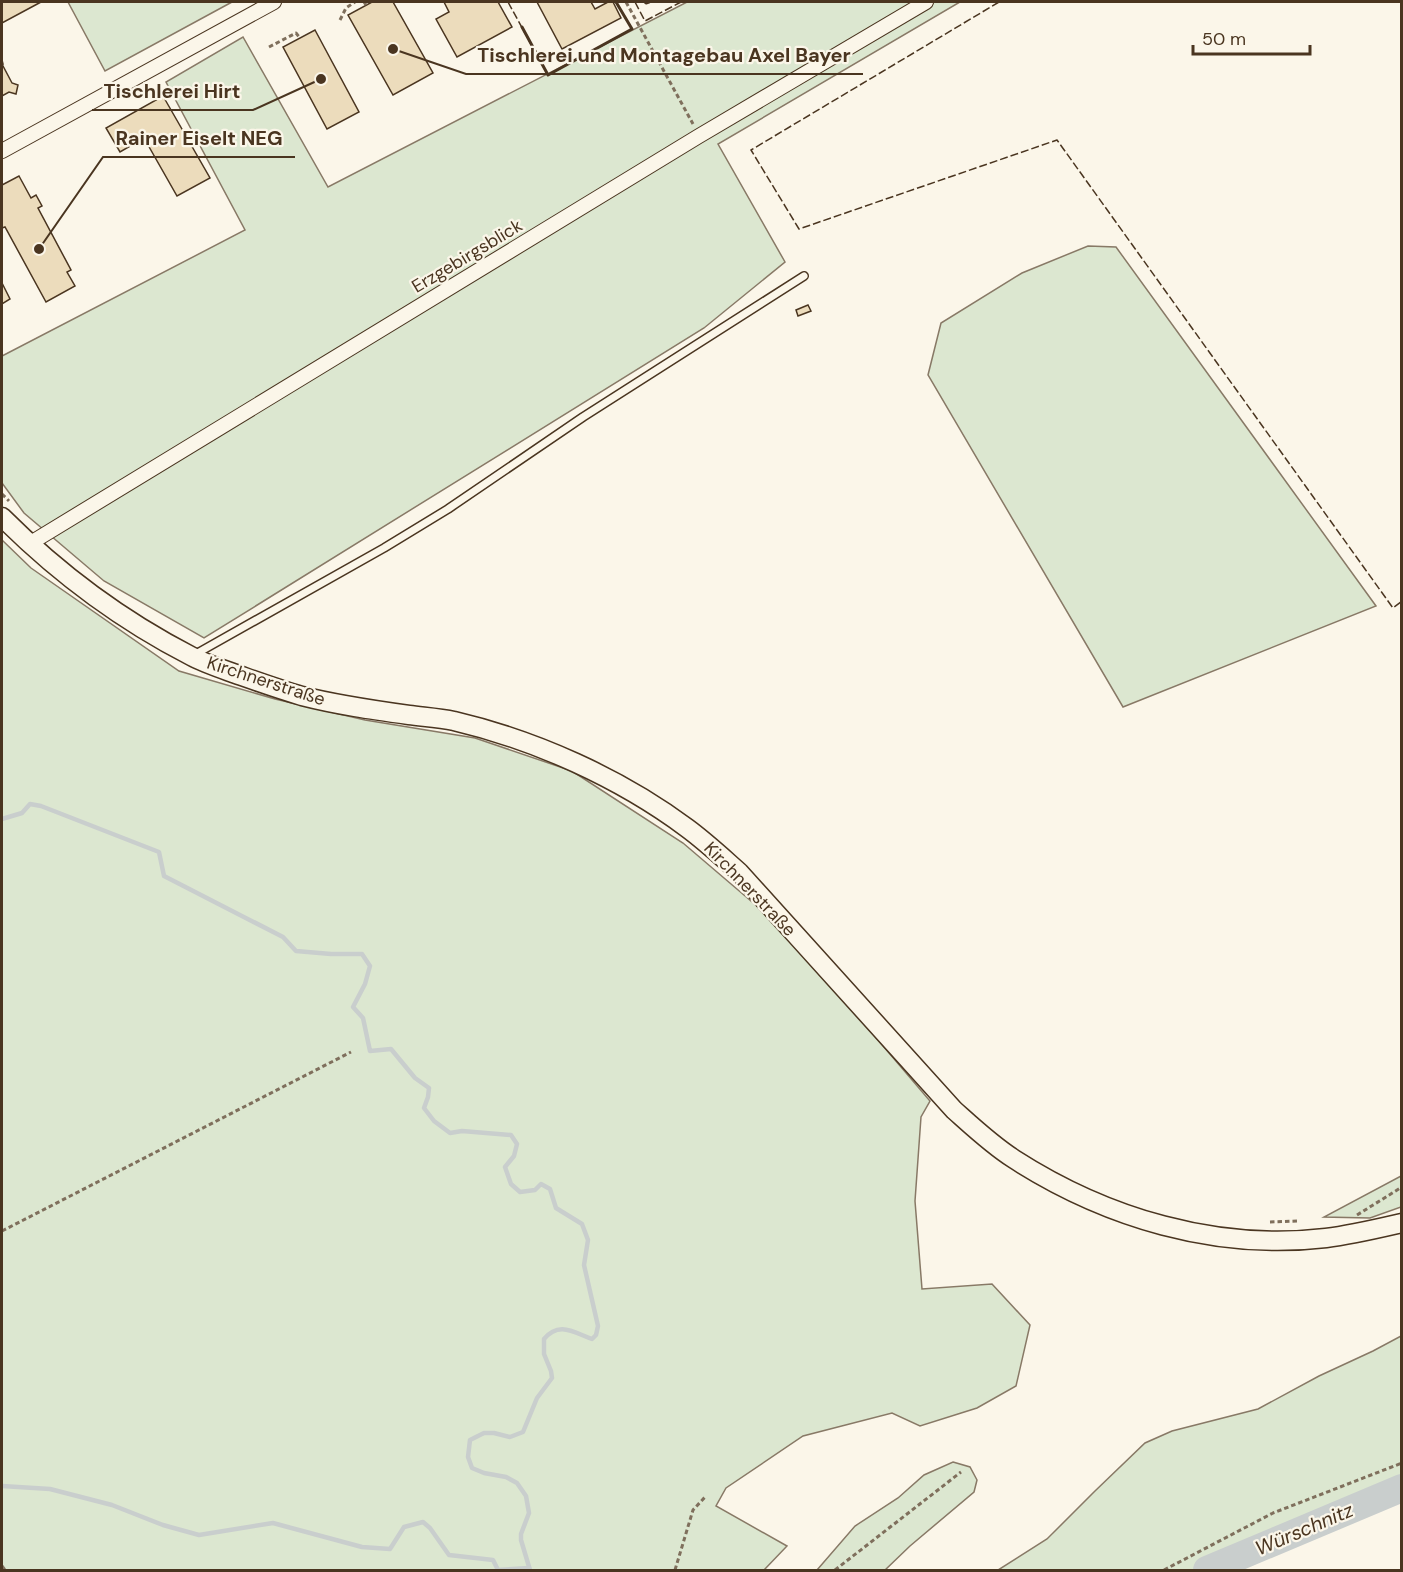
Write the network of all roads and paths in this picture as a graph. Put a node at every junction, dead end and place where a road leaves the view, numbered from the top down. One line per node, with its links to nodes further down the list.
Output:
1 (274, 2): 9 (street)
2 (355, 2): 5 (path)
3 (626, 2): 8 (path)
4 (926, 2): 8 (street, Erzgebirgsblick)
5 (340, 20)
6 (300, 38): 7 (path)
7 (269, 47)
8 (699, 136): 13 (street, Erzgebirgsblick)
9 (2, 151)
10 (804, 276): 14 (lane)
11 (2, 494): 12 (path)
12 (7, 511): 13 (street, Kirchnerstraße)
13 (29, 544): 14 (street, Kirchnerstraße)
14 (192, 656): 20 (street, Kirchnerstraße)
15 (351, 1052): 21 (path)
16 (1401, 1187): 17 (path)
17 (1365, 1215)
18 (1302, 1221): 19 (path)
19 (1268, 1222)
20 (1401, 1223)
21 (2, 1231)
22 (1401, 1463): 29 (path)
23 (962, 1472): 28 (path)
24 (705, 1497): 27 (path)
25 (2, 1566): 26 (path)
26 (5, 1570)
27 (675, 1570)
28 (835, 1570)
29 (1164, 1570)

